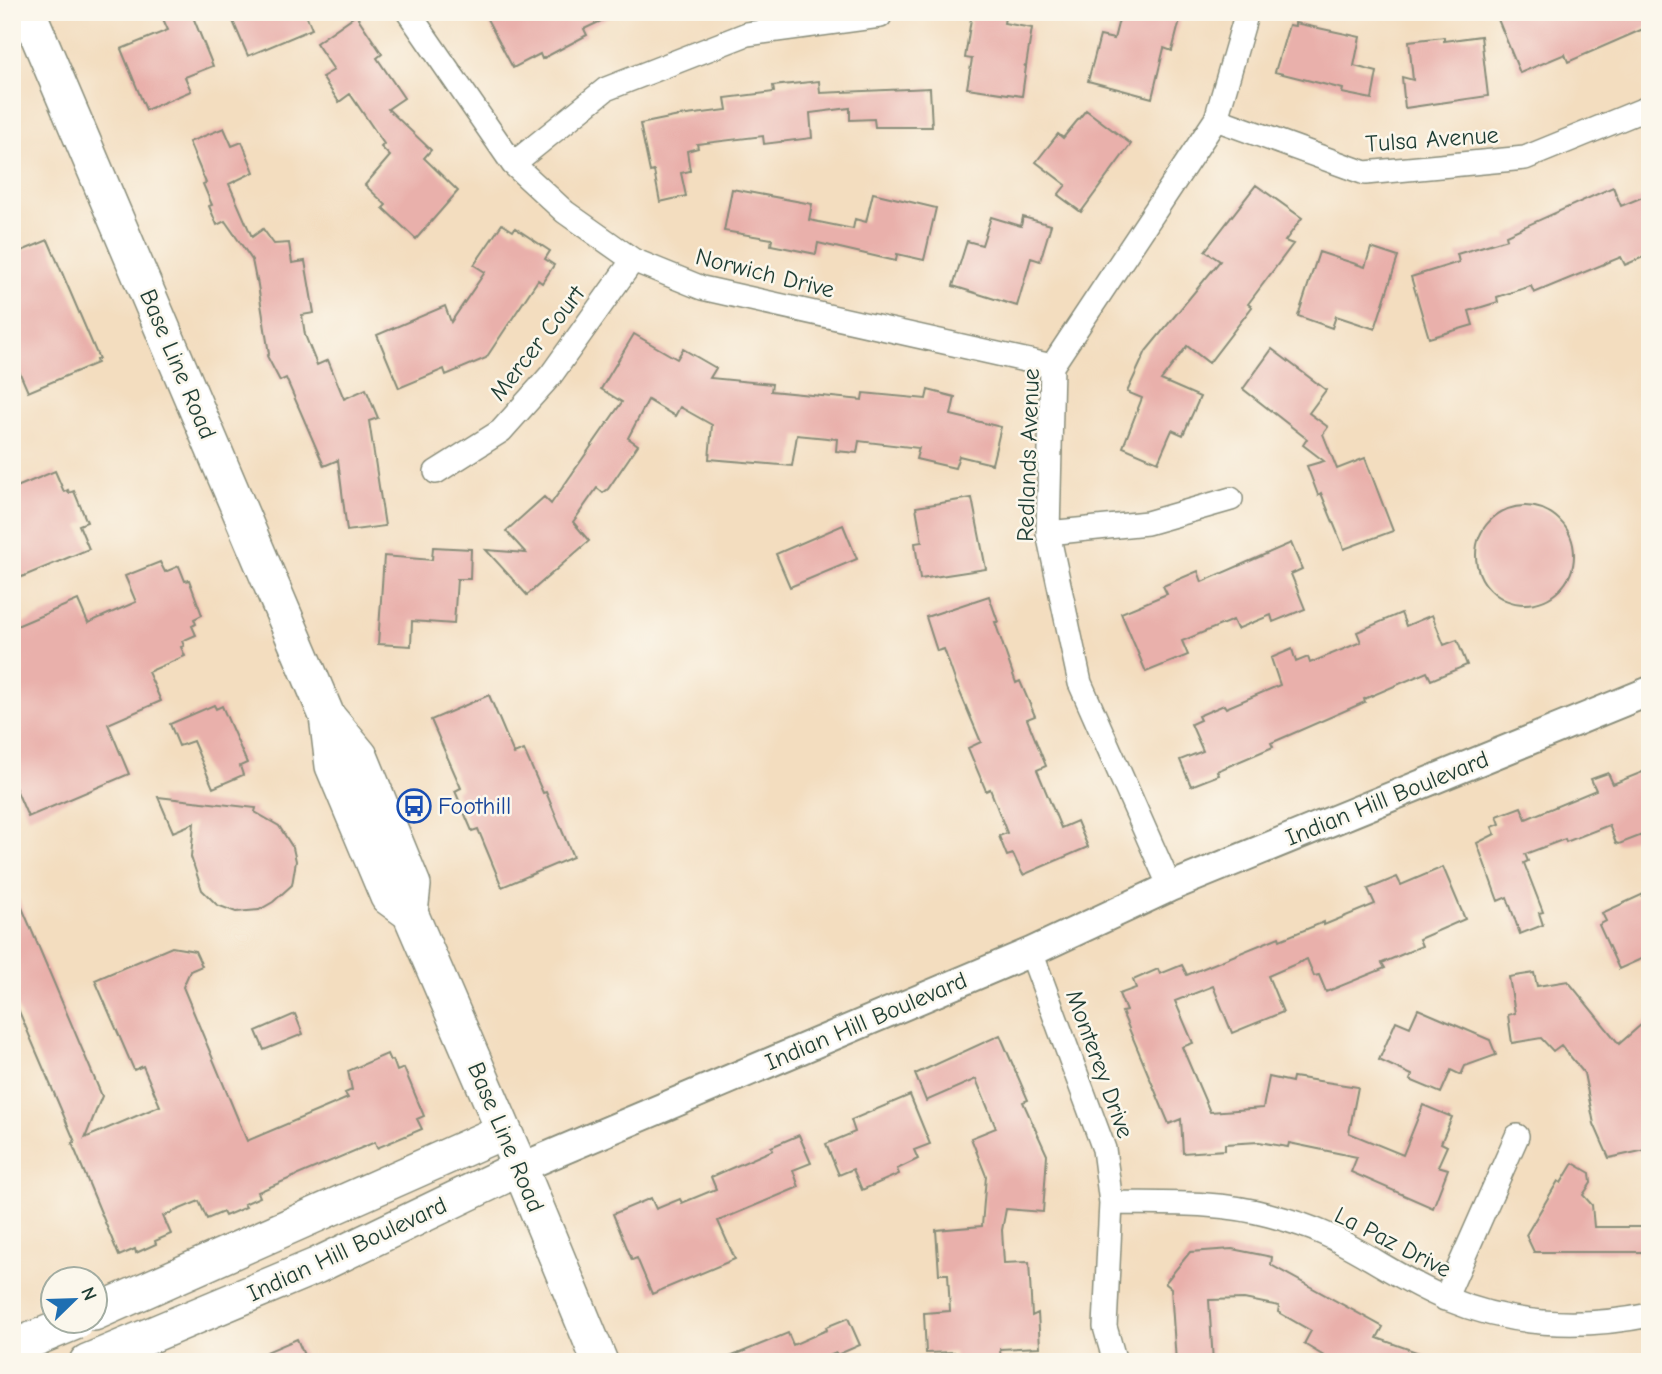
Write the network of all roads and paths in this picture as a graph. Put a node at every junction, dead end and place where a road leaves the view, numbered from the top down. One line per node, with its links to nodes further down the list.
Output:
1 (28, 12): 16 (main road, Base Line Road)
2 (408, 12): 7 (street, Norwich Drive)
3 (1247, 12): 6 (street, Redlands Avenue)
4 (880, 16): 7 (street)
5 (1650, 107): 6 (street, Tulsa Avenue)
6 (1216, 119): 9 (street, Redlands Avenue)
7 (513, 164): 8 (street, Norwich Drive)
8 (633, 260): 9 (street, Norwich Drive); 10 (street, Mercer Court)
9 (1052, 366): 12 (street, Redlands Avenue)
10 (436, 472)
11 (1231, 499): 12 (street)
12 (1048, 533): 14 (street, Redlands Avenue)
13 (1650, 691): 14 (street, Indian Hill Boulevard)
14 (1170, 887): 15 (street, Indian Hill Boulevard)
15 (1031, 952): 18 (street, Indian Hill Boulevard); 19 (street, Monterey Drive)
16 (504, 1131): 18 (main road, Base Line Road); 21 (main road, Indian Hill Boulevard)
17 (1517, 1136): 20 (street)
18 (520, 1168): 25 (main road, Indian Hill Boulevard); 26 (main road, Base Line Road)
19 (1111, 1203): 20 (street, La Paz Drive); 27 (street, Monterey Drive)
20 (1445, 1298): 22 (street, La Paz Drive)
21 (108, 1307)
22 (1650, 1315)
23 (40, 1336): 24 (main road, bridge)
24 (12, 1348)
25 (96, 1358)
26 (600, 1362)
27 (1115, 1362)

